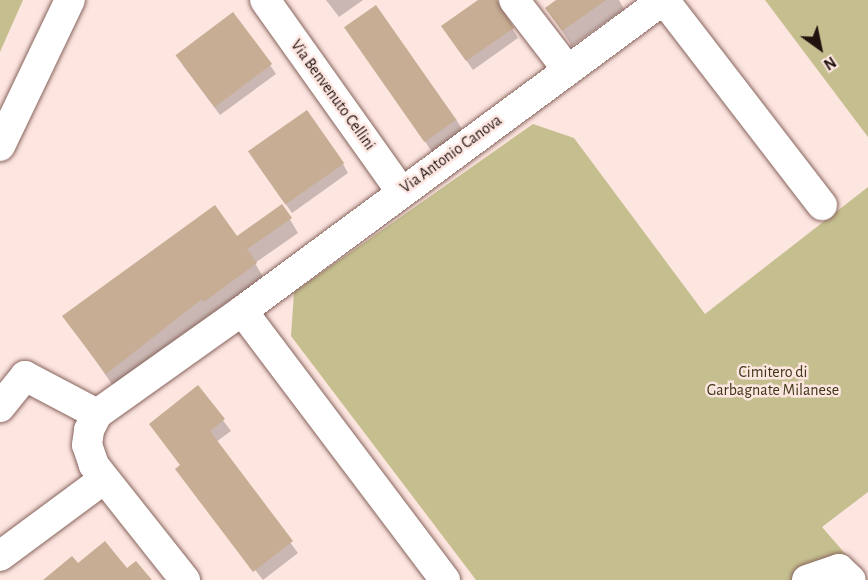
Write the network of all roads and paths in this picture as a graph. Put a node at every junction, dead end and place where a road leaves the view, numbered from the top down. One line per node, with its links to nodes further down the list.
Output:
1 (70, 0): 6 (street)
2 (265, 0): 7 (street, Via Benvenuto Cellini)
3 (663, 0): 5 (street, Via Antonio Canova); 8 (street)
4 (517, 1): 5 (street)
5 (567, 69): 7 (street, Via Antonio Canova)
6 (0, 146)
7 (400, 190): 9 (street, Via Antonio Canova)
8 (822, 205)
9 (242, 311): 11 (street, Via Antonio Canova); 15 (street)
10 (0, 407): 11 (street)
11 (97, 414): 12 (street)
12 (104, 479): 13 (street); 14 (street)
13 (0, 556)
14 (185, 580)
15 (445, 580)
16 (807, 580): 17 (street)
17 (850, 580)

